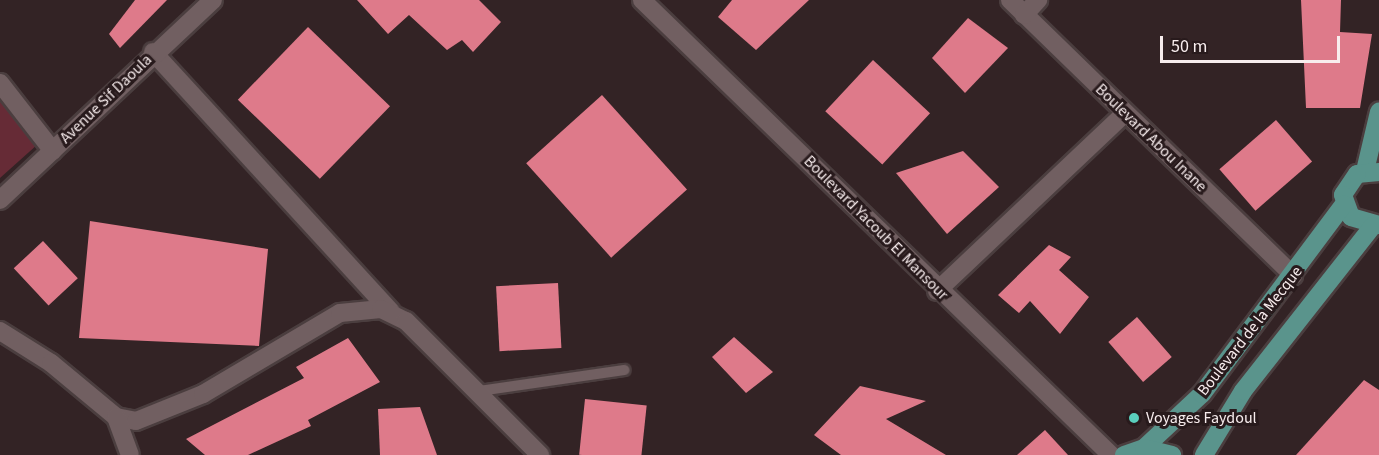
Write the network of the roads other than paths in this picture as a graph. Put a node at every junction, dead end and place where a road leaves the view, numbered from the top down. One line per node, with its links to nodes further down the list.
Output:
1 (213, 0): 6 (street, Avenue Sif Daoula)
2 (642, 0): 16 (street, Boulevard Yacoub El Mansour)
3 (1010, 0): 5 (street, Boulevard Abou Inane)
4 (1038, 0): 5 (street)
5 (1024, 15): 9 (street, Boulevard Abou Inane)
6 (153, 52): 10 (street, Avenue Sif Daoula); 17 (street)
7 (0, 83): 10 (street)
8 (1379, 112): 11 (main road)
9 (1125, 113): 15 (street, Boulevard Abou Inane); 16 (street)
10 (53, 151): 12 (street, Avenue Sif Daoula)
11 (1372, 171): 13 (main road, Boulevard de la Mecque)
12 (0, 200)
13 (1344, 204): 14 (main road); 15 (main road, Boulevard de la Mecque)
14 (1376, 225): 28 (main road, Boulevard de la Mecque)
15 (1293, 275): 22 (main road, Boulevard de la Mecque)
16 (937, 291): 25 (street, Boulevard Yacoub El Mansour)
17 (392, 314): 20 (street); 21 (street)
18 (0, 331): 21 (street)
19 (624, 370): 20 (lane)
20 (479, 391): 24 (street)
21 (116, 417): 23 (street)
22 (1144, 448): 26 (main road); 27 (main road)
23 (129, 455)
24 (540, 455)
25 (1111, 455)
26 (1124, 455)
27 (1172, 455)
28 (1204, 455)

